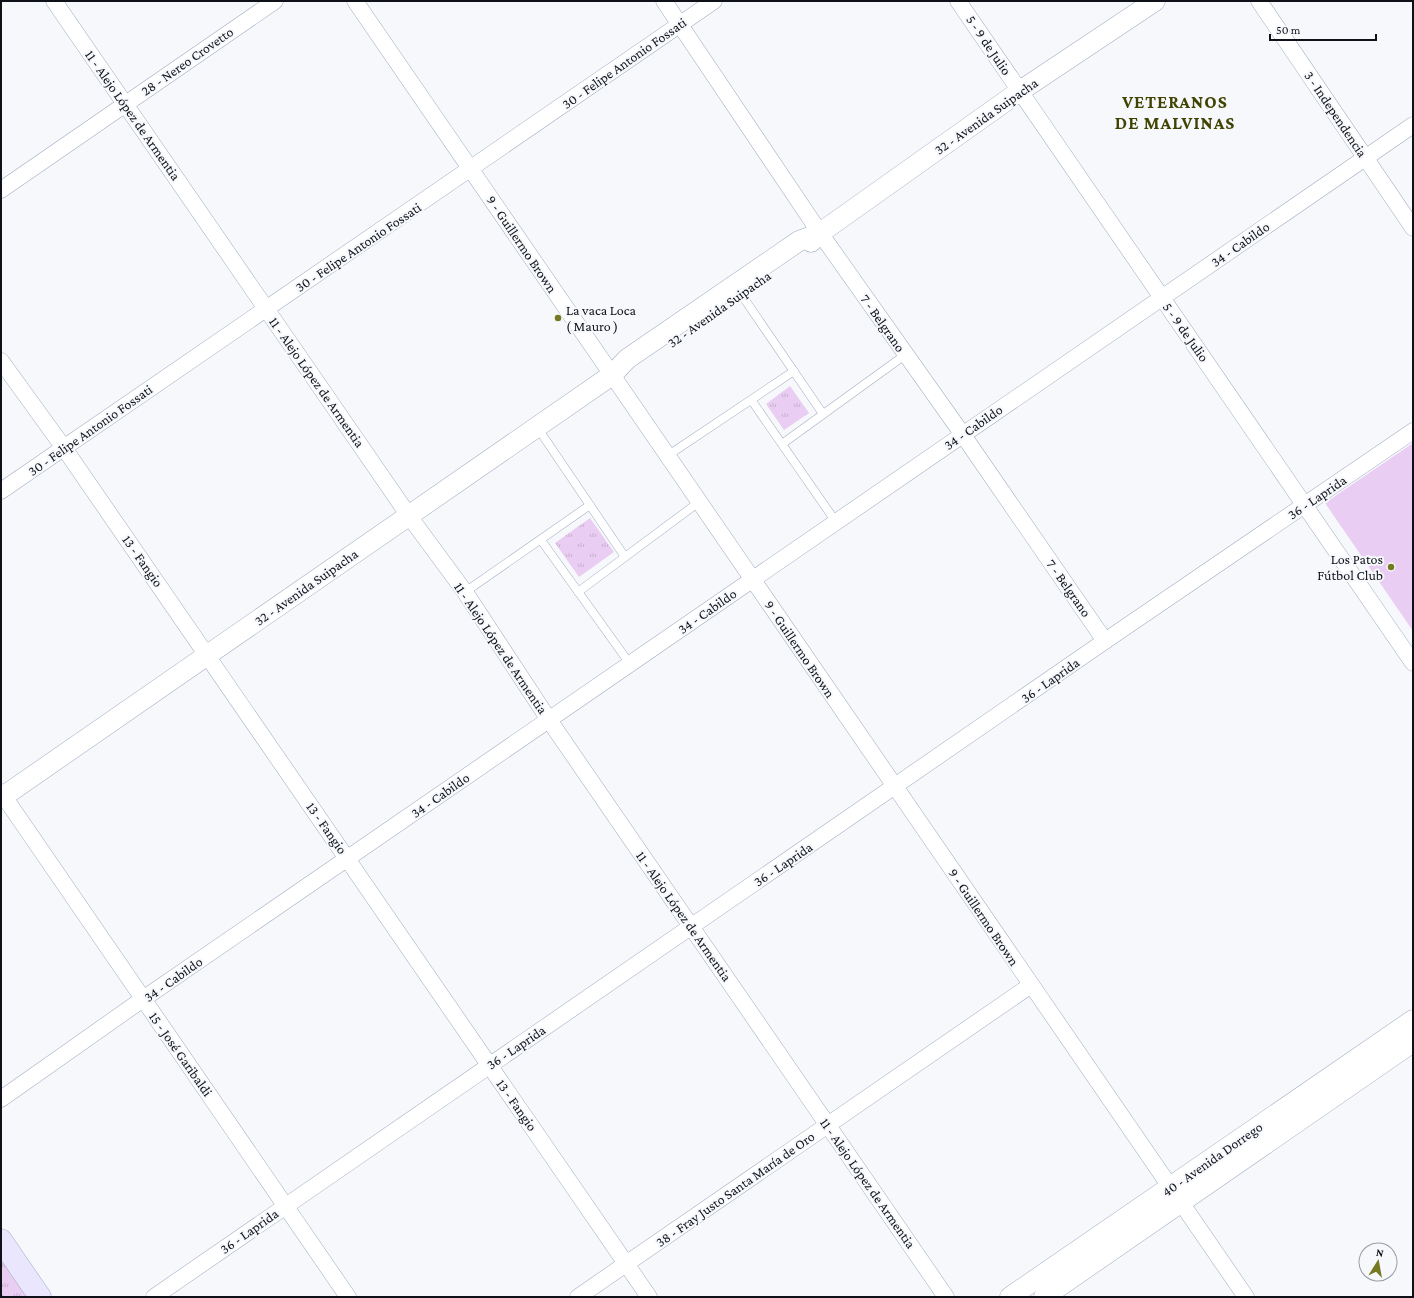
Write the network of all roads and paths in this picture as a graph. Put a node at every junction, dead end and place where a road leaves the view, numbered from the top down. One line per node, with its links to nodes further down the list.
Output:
1 (54, 1): 11 (street, 11 - Alejo López de Armentia)
2 (275, 1): 11 (street, 28 - Nereo Crovetto)
3 (355, 1): 14 (street, 9 - Guillermo Brown)
4 (664, 1): 9 (street, 7 - Belgrano)
5 (714, 1): 9 (street, 30 - Felipe Antonio Fossati)
6 (958, 1): 10 (street, 5 - 9 de Julio)
7 (1155, 1): 10 (street, 32 - Avenida Suipacha)
8 (1259, 1): 13 (street, 3 - Independencia)
9 (680, 24): 14 (street, 30 - Felipe Antonio Fossati); 17 (street, 7 - Belgrano)
10 (1020, 91): 17 (street, 32 - Avenida Suipacha); 19 (street, 5 - 9 de Julio)
11 (125, 104): 15 (street, 28 - Nereo Crovetto); 20 (street, 11 - Alejo López de Armentia)
12 (1413, 125): 13 (street, 34 - Cabildo)
13 (1365, 158): 16 (street, 3 - Independencia); 19 (street, 34 - Cabildo)
14 (471, 169): 20 (street, 30 - Felipe Antonio Fossati); 24 (street, 9 - Guillermo Brown)
15 (1, 190)
16 (1413, 228)
17 (820, 233): 18 (street, 32 - Avenida Suipacha); 21 (street, 7 - Belgrano); 24 (street, 32 - Avenida Suipacha)
18 (741, 294): 23 (lane); 24 (street, 32 - Avenida Suipacha)
19 (1162, 298): 29 (street, 34 - Cabildo); 36 (street, 5 - 9 de Julio)
20 (266, 309): 31 (street, 30 - Felipe Antonio Fossati); 37 (street, 11 - Alejo López de Armentia)
21 (905, 355): 26 (lane); 29 (street, 7 - Belgrano)
22 (1, 361): 31 (street, 13 - Fangio)
23 (794, 371): 25 (lane); 26 (lane)
24 (612, 375): 27 (street, 32 - Avenida Suipacha); 32 (street, 9 - Guillermo Brown)
25 (752, 401): 30 (lane); 32 (lane)
26 (823, 414): 30 (lane)
27 (537, 427): 35 (lane); 37 (street, 32 - Avenida Suipacha)
28 (1413, 432): 36 (street, 36 - Laprida)
29 (963, 435): 38 (street, 34 - Cabildo); 44 (street, 7 - Belgrano)
30 (782, 444): 38 (lane)
31 (64, 448): 33 (street, 30 - Felipe Antonio Fossati); 45 (street, 13 - Fangio)
32 (667, 456): 34 (street, 9 - Guillermo Brown)
33 (1, 491)
34 (699, 502): 40 (lane); 41 (street, 9 - Guillermo Brown)
35 (590, 505): 39 (lane); 40 (lane)
36 (1305, 506): 44 (street, 36 - Laprida); 46 (street, 5 - 9 de Julio)
37 (409, 516): 42 (street, 11 - Alejo López de Armentia); 45 (street, 32 - Avenida Suipacha)
38 (836, 522): 41 (street, 34 - Cabildo)
39 (541, 540): 42 (lane); 43 (lane)
40 (625, 557): 43 (lane)
41 (752, 580): 47 (street, 34 - Cabildo); 49 (street, 9 - Guillermo Brown)
42 (465, 592): 48 (street, 11 - Alejo López de Armentia)
43 (578, 592): 47 (lane)
44 (1105, 641): 49 (street, 36 - Laprida)
45 (208, 655): 50 (street, 32 - Avenida Suipacha); 51 (street, 13 - Fangio)
46 (1413, 663)
47 (630, 664): 48 (street, 34 - Cabildo)
48 (549, 720): 51 (street, 34 - Cabildo); 52 (street, 11 - Alejo López de Armentia)
49 (895, 787): 52 (street, 36 - Laprida); 53 (street, 9 - Guillermo Brown)
50 (2, 796): 54 (street, 15 - José Garibaldi)
51 (348, 858): 54 (street, 34 - Cabildo); 57 (street, 13 - Fangio)
52 (691, 926): 57 (street, 36 - Laprida); 59 (street, 11 - Alejo López de Armentia)
53 (1031, 985): 59 (street, 38 - Fray Justo Santa María de Oro); 60 (street, 9 - Guillermo Brown)
54 (143, 999): 58 (street, 34 - Cabildo); 61 (street, 15 - José Garibaldi)
55 (1413, 1020): 60 (street, 40 - Avenida Dorrego)
56 (1413, 1042): 60 (street, 40 - Avenida Dorrego)
57 (489, 1065): 61 (street, 36 - Laprida); 63 (street, 13 - Fangio)
58 (1, 1099)
59 (828, 1125): 63 (street, 38 - Fray Justo Santa María de Oro); 69 (street, 11 - Alejo López de Armentia)
60 (1175, 1195): 70 (street, 40 - Avenida Dorrego); 71 (street, 40 - Avenida Dorrego); 72 (street, 9 - Guillermo Brown)
61 (285, 1205): 65 (street, 36 - Laprida); 66 (street, 15 - José Garibaldi)
62 (1, 1240): 64 (main road)
63 (627, 1263): 67 (street, 38 - Fray Justo Santa María de Oro); 68 (street, 13 - Fangio)
64 (40, 1297)
65 (154, 1297)
66 (348, 1297)
67 (578, 1297)
68 (649, 1297)
69 (946, 1297)
70 (1010, 1297)
71 (1044, 1297)
72 (1246, 1297)

